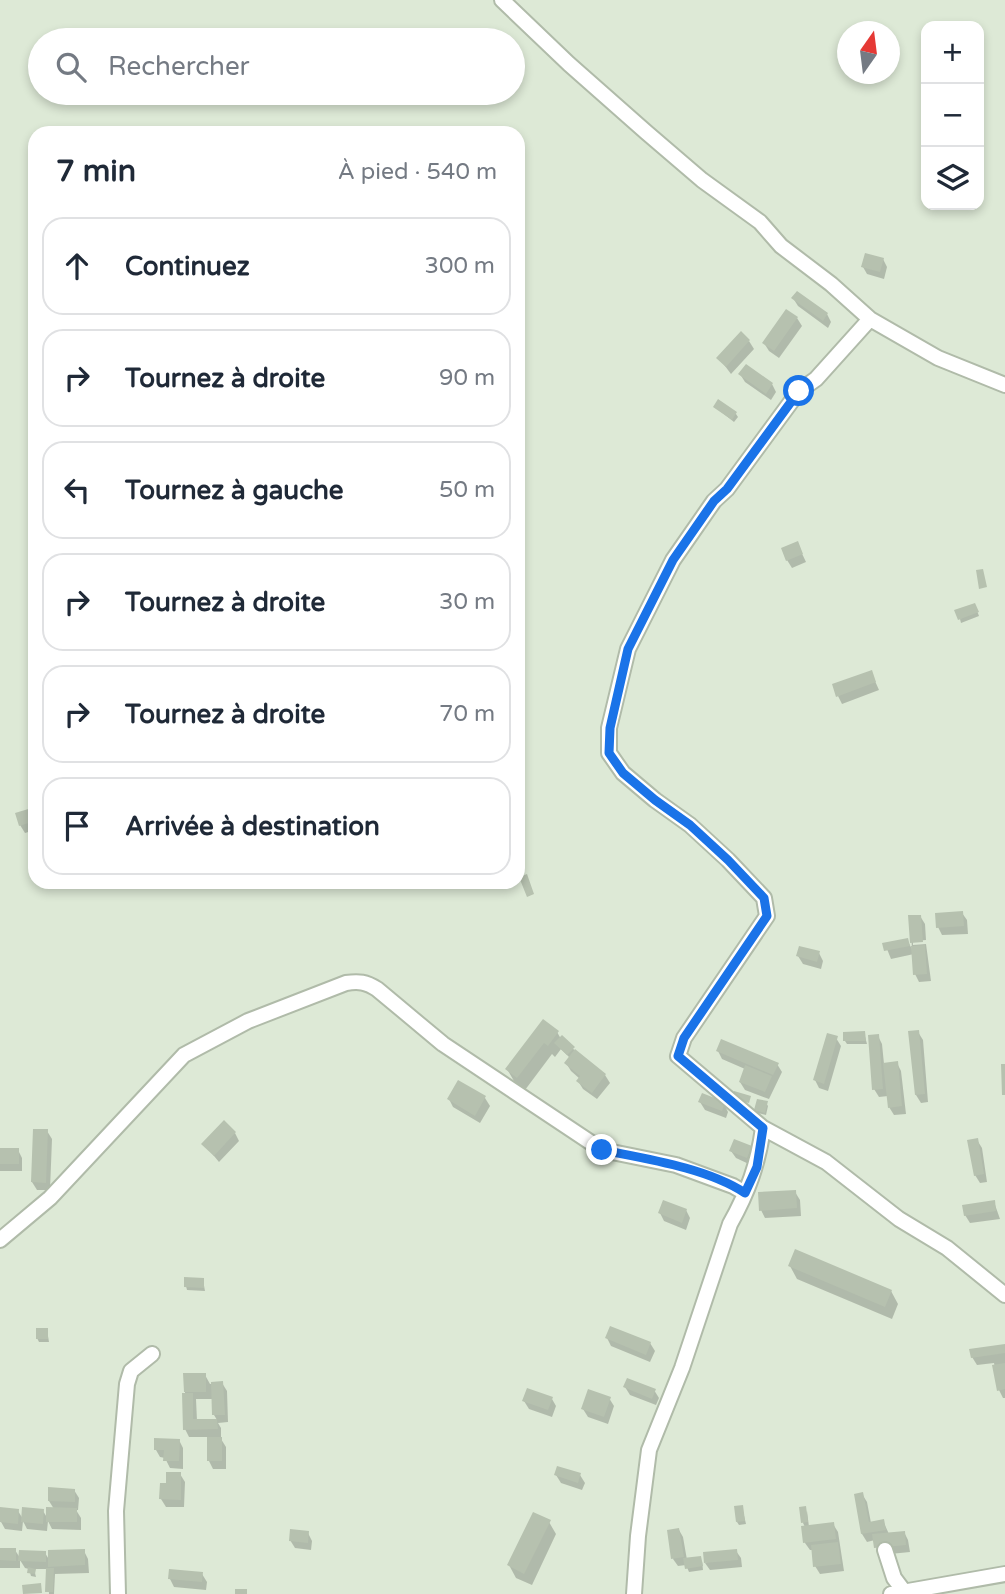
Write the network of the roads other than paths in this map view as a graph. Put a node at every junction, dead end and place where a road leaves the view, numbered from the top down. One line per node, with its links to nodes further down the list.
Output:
1 (502, 0): 2 (street)
2 (870, 318): 3 (street); 4 (street)
3 (1005, 385)
4 (763, 1128): 5 (street); 7 (street)
5 (745, 1193): 6 (street); 13 (street)
6 (0, 1240)
7 (1005, 1295)
8 (152, 1354): 12 (street)
9 (885, 1550): 11 (street)
10 (1005, 1574): 11 (street)
11 (901, 1593)
12 (118, 1594)
13 (634, 1594)

